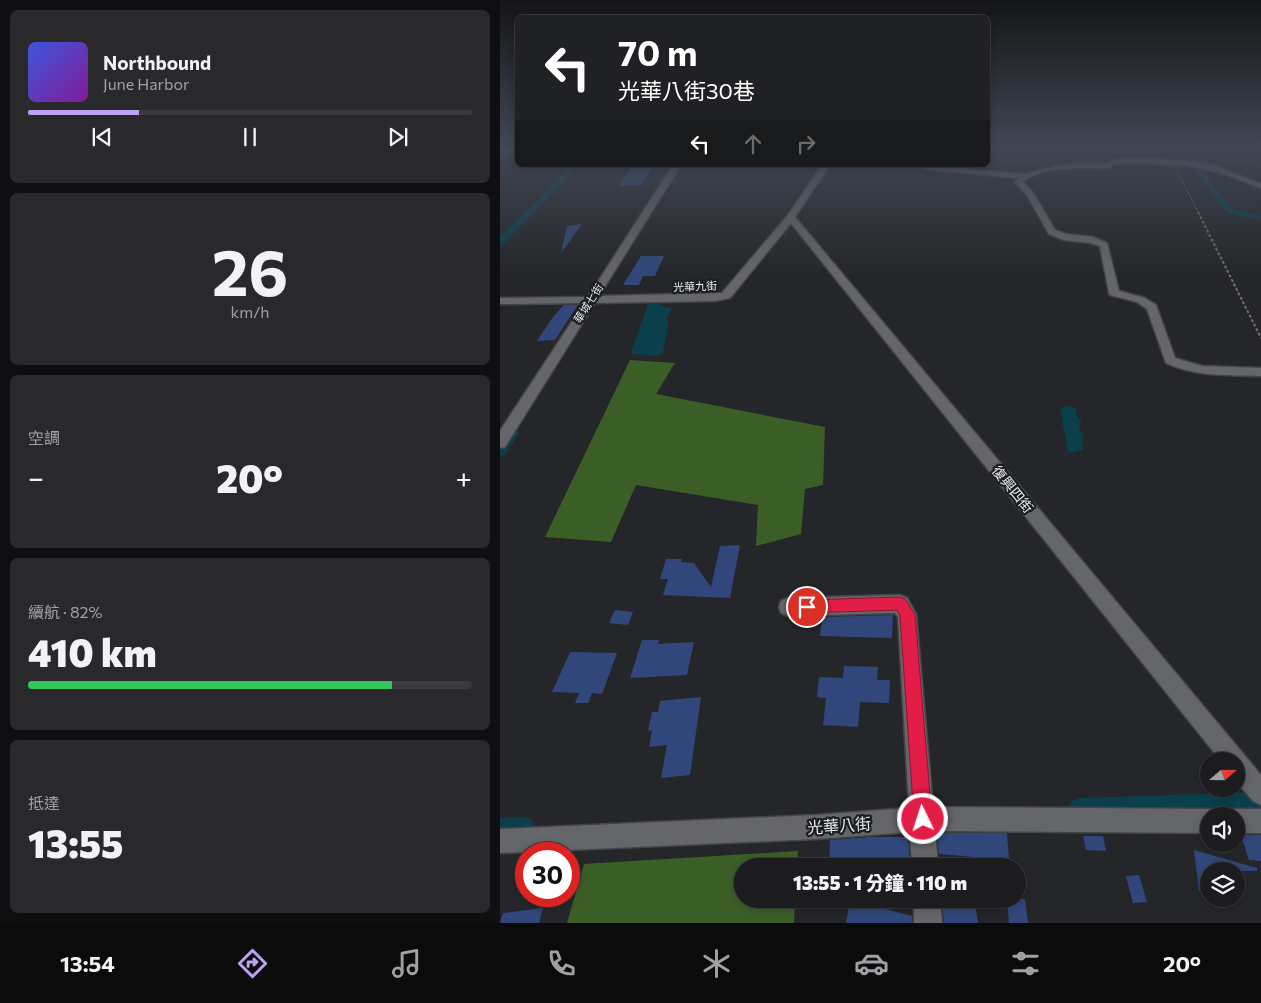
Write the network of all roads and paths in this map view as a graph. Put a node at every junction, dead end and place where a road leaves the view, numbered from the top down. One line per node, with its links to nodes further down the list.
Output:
1 (661, 189): 6 (street, 華城七街)
2 (810, 189): 5 (street, 光華九街)
3 (1025, 189): 9 (street)
4 (1187, 189): 8 (path)
5 (791, 217): 6 (street, 光華九街); 12 (street, 復興四街)
6 (590, 300): 7 (street, 光華九街); 10 (street, 華城七街)
7 (500, 301)
8 (1261, 338)
9 (1261, 372)
10 (500, 442)
11 (788, 607): 15 (street)
12 (1228, 752)
13 (1245, 773): 14 (street, 復興四街)
14 (1261, 793)
15 (923, 819): 16 (street, 光華八街); 19 (street, 光華八街); 20 (street)
16 (1200, 821)
17 (1245, 821): 18 (street)
18 (1261, 821)
19 (500, 841)
20 (925, 858)
21 (927, 908): 22 (street)
22 (928, 923)

